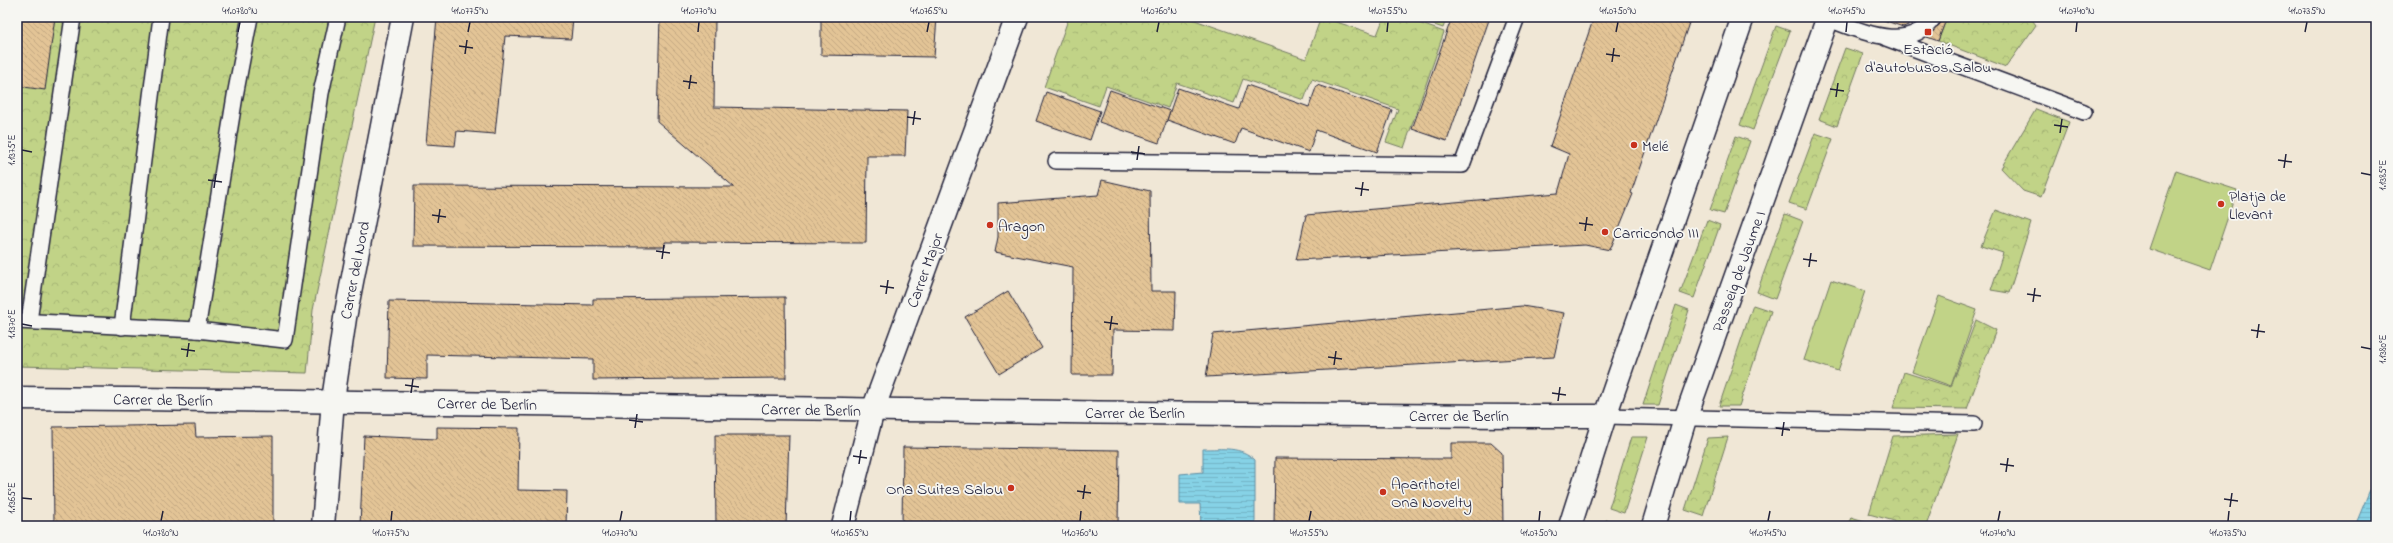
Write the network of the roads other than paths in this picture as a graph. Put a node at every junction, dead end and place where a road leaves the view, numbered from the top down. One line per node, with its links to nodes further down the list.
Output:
1 (72, 17): 14 (lane)
2 (161, 17): 15 (lane)
3 (250, 17): 16 (lane)
4 (338, 17): 16 (lane)
5 (403, 17): 18 (street, Carrer del Nord)
6 (1017, 17): 19 (street, Carrer Major)
7 (1517, 17): 13 (lane)
8 (1743, 17): 20 (street)
9 (1934, 17): 11 (lane)
10 (1826, 18): 11 (lane); 21 (street, Passeig de Jaume I)
11 (1886, 38): 12 (lane)
12 (2084, 112)
13 (1056, 161)
14 (23, 321): 15 (lane)
15 (122, 327): 16 (lane)
16 (197, 330)
17 (17, 398): 18 (street, Carrer de Berlín)
18 (333, 400): 19 (street, Carrer de Berlín); 23 (street, Carrer del Nord)
19 (873, 410): 20 (street, Carrer de Berlín); 24 (street, Carrer Major)
20 (1605, 416): 21 (lane); 25 (street)
21 (1685, 419): 22 (lane); 26 (street, Passeig de Jaume I)
22 (1974, 424)
23 (323, 526)
24 (843, 526)
25 (1570, 526)
26 (1653, 526)

